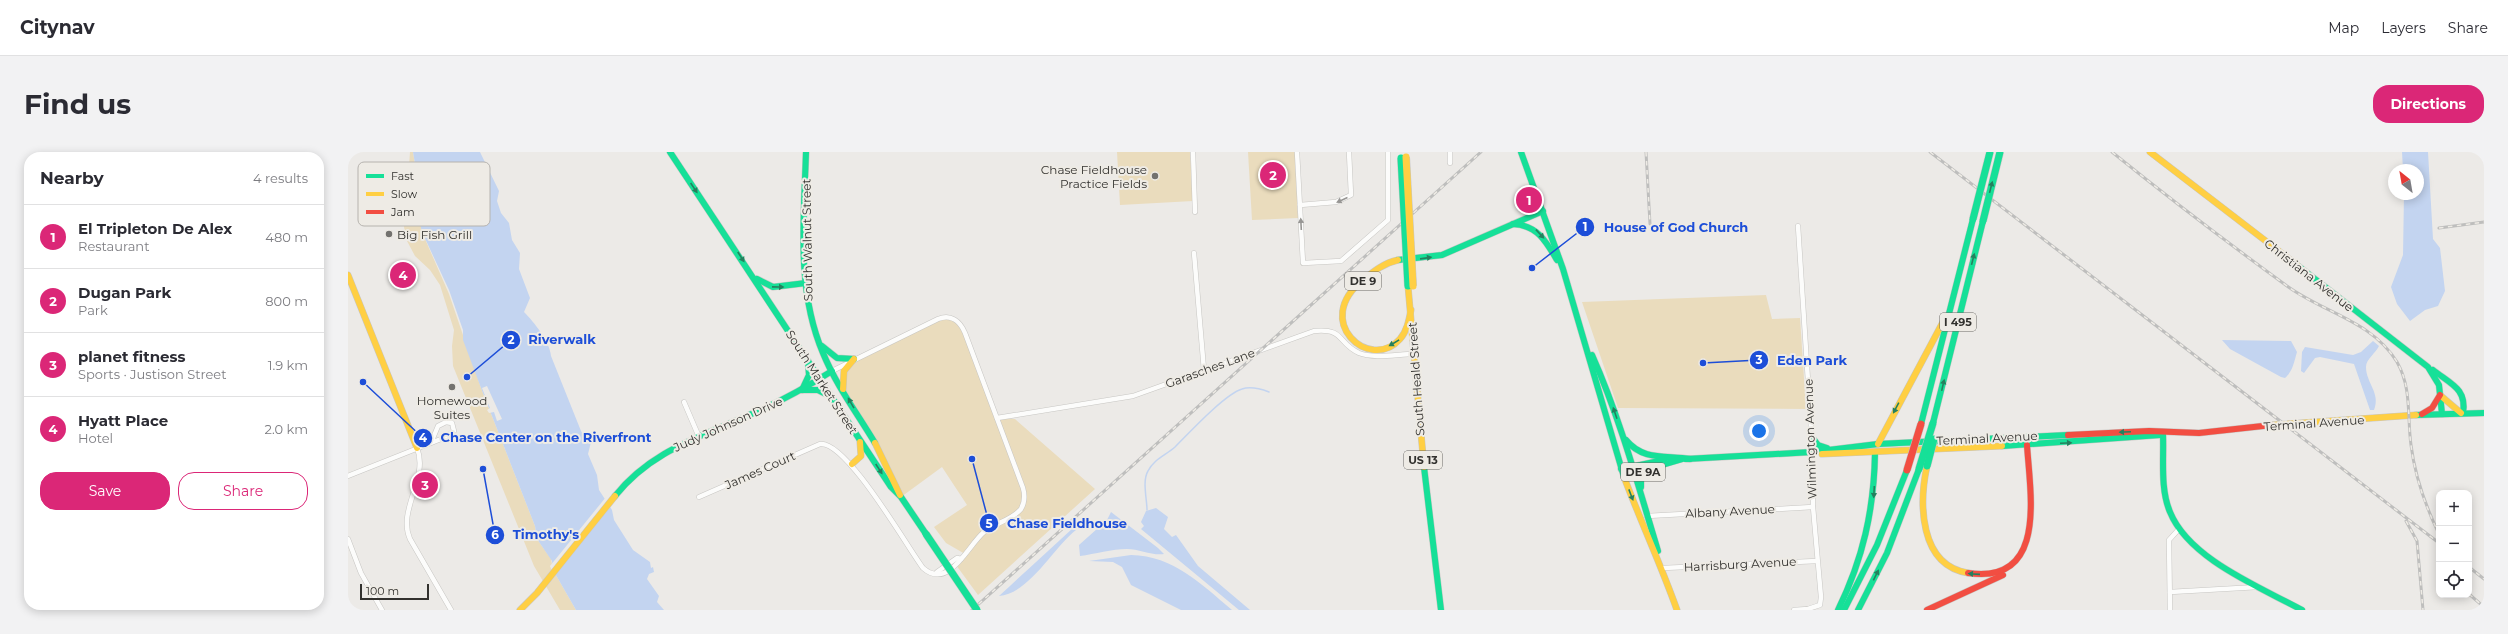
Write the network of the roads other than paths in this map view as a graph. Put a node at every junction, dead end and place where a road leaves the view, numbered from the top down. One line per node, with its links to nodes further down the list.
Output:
1 (670, 152): 22 (main road, South Market Street, one-way to 22)
2 (806, 152): 23 (main road, South Walnut Street)
3 (1193, 152): 16 (street)
4 (1297, 152): 14 (street)
5 (1349, 152): 14 (street, one-way to 14)
6 (1388, 152): 14 (street, one-way to 14)
7 (1450, 152): 13 (street)
8 (1521, 152): 15 (main road, DE 9)
9 (1990, 152): 24 (main road, I 495, bridge)
10 (2000, 152): 45 (main road, I 495, one-way to 10, bridge)
11 (2150, 152): 31 (main road, Christiana Avenue)
12 (1403, 155): 25 (main road, South Heald Street / US 13, bridge)
13 (1450, 163)
14 (1300, 205)
15 (1543, 211): 17 (main road); 20 (main road, DE 9)
16 (1195, 212)
17 (1505, 226): 20 (main road, DE 9, one-way to 20); 25 (main road, DE 9, one-way to 17)
18 (1798, 226): 50 (street, Wilmington Avenue)
19 (1194, 253): 32 (street)
20 (1563, 269): 27 (main road, DE 9)
21 (348, 275): 57 (main road)
22 (753, 276): 23 (main road, one-way to 23); 29 (main road, South Market Street)
23 (806, 283): 26 (main road, South Walnut Street)
24 (1956, 285): 54 (main road, one-way to 54); 86 (main road, I 495, bridge)
25 (1411, 310): 28 (main road, South Heald Street / US 13)
26 (818, 341): 30 (main road); 33 (main road, South Walnut Street)
27 (1588, 350): 47 (main road, DE 9, one-way to 27); 64 (main road, DE 9)
28 (1414, 354): 32 (street, Garasches Lane); 82 (main road, South Heald Street / US 13)
29 (807, 358): 34 (main road, South Market Street); 36 (main road)
30 (854, 359): 33 (street); 35 (main road); 44 (street)
31 (2428, 367): 37 (main road, Christiana Avenue); 41 (main road)
32 (1204, 370): 44 (street, Garasches Lane)
33 (832, 371): 34 (main road, Judy Johnson Drive); 35 (main road, South Walnut Street)
34 (821, 378): 36 (main road, Judy Johnson Drive); 38 (main road, South Market Street)
35 (843, 389): 67 (main road, South Walnut Street, one-way to 35)
36 (802, 390): 38 (main road); 49 (main road, Judy Johnson Drive)
37 (2440, 394): 41 (main road); 42 (main road, Christiana Avenue); 43 (main road)
38 (833, 397): 51 (main road, South Market Street)
39 (684, 402): 49 (street)
40 (2484, 412): 41 (main road, Terminal Avenue)
41 (2463, 413): 42 (main road, Terminal Avenue)
42 (2442, 414): 43 (main road, Terminal Avenue / DE 9A)
43 (2418, 416): 46 (main road, Terminal Avenue / DE 9A)
44 (997, 418): 62 (street, South Market Street)
45 (1935, 422): 55 (main road, one-way to 45, bridge); 87 (main road, I 495, one-way to 45, bridge)
46 (2163, 434): 48 (main road, Terminal Avenue / DE 9A, one-way to 48); 55 (main road, Terminal Avenue / DE 9A, one-way to 46); 70 (main road)
47 (1623, 436): 61 (main road); 63 (main road, DE 9)
48 (2029, 436): 54 (main road, Terminal Avenue / DE 9A); 55 (main road)
49 (699, 437): 80 (main road, Judy Johnson Drive)
50 (1812, 437): 56 (main road); 58 (street, Wilmington Avenue)
51 (860, 440): 62 (main road); 67 (main road, South Market Street, one-way to 67)
52 (432, 443): 52 (street); 57 (street)
53 (820, 444): 62 (street, South Market Street); 66 (street, James Court)
54 (1878, 444): 56 (main road, Terminal Avenue / DE 9A); 59 (main road)
55 (2029, 445): 59 (main road, Terminal Avenue / DE 9A); 88 (main road)
56 (1854, 446): 58 (main road, Terminal Avenue / DE 9A)
57 (417, 448): 65 (street); 79 (street)
58 (1812, 452): 59 (main road, Terminal Avenue / DE 9A); 61 (main road, Terminal Avenue / DE 9A); 68 (street, Wilmington Avenue)
59 (1875, 453): 85 (main road, one-way to 85)
60 (1682, 459): 61 (main road, Terminal Avenue / DE 9A); 63 (main road, Terminal Avenue / DE 9A); 69 (main road, DE 9A)
61 (1690, 459)
62 (852, 464)
63 (1631, 465): 64 (main road, Terminal Avenue / DE 9A); 69 (main road, DE 9)
64 (1621, 469): 72 (main road, DE 9, one-way to 72)
65 (348, 476)
66 (699, 497)
67 (901, 497): 81 (main road, South Market Street, bridge)
68 (1813, 506): 69 (street, Albany Avenue); 73 (street, Wilmington Avenue)
69 (1647, 514): 72 (main road, DE 9)
70 (2179, 528): 75 (main road); 76 (street)
71 (348, 539): 78 (street)
72 (1659, 558): 74 (main road, DE 9)
73 (1817, 561): 74 (street, Harrisburg Avenue); 84 (street, Wilmington Avenue)
74 (1662, 568): 83 (main road, DE 9)
75 (2261, 587): 76 (street); 77 (main road)
76 (2170, 592): 89 (street)
77 (2297, 609)
78 (382, 610)
79 (451, 610)
80 (520, 610)
81 (977, 610)
82 (1441, 610)
83 (1676, 610)
84 (1794, 610)
85 (1838, 610)
86 (1844, 610)
87 (1858, 610)
88 (1927, 610)
89 (2170, 610)

